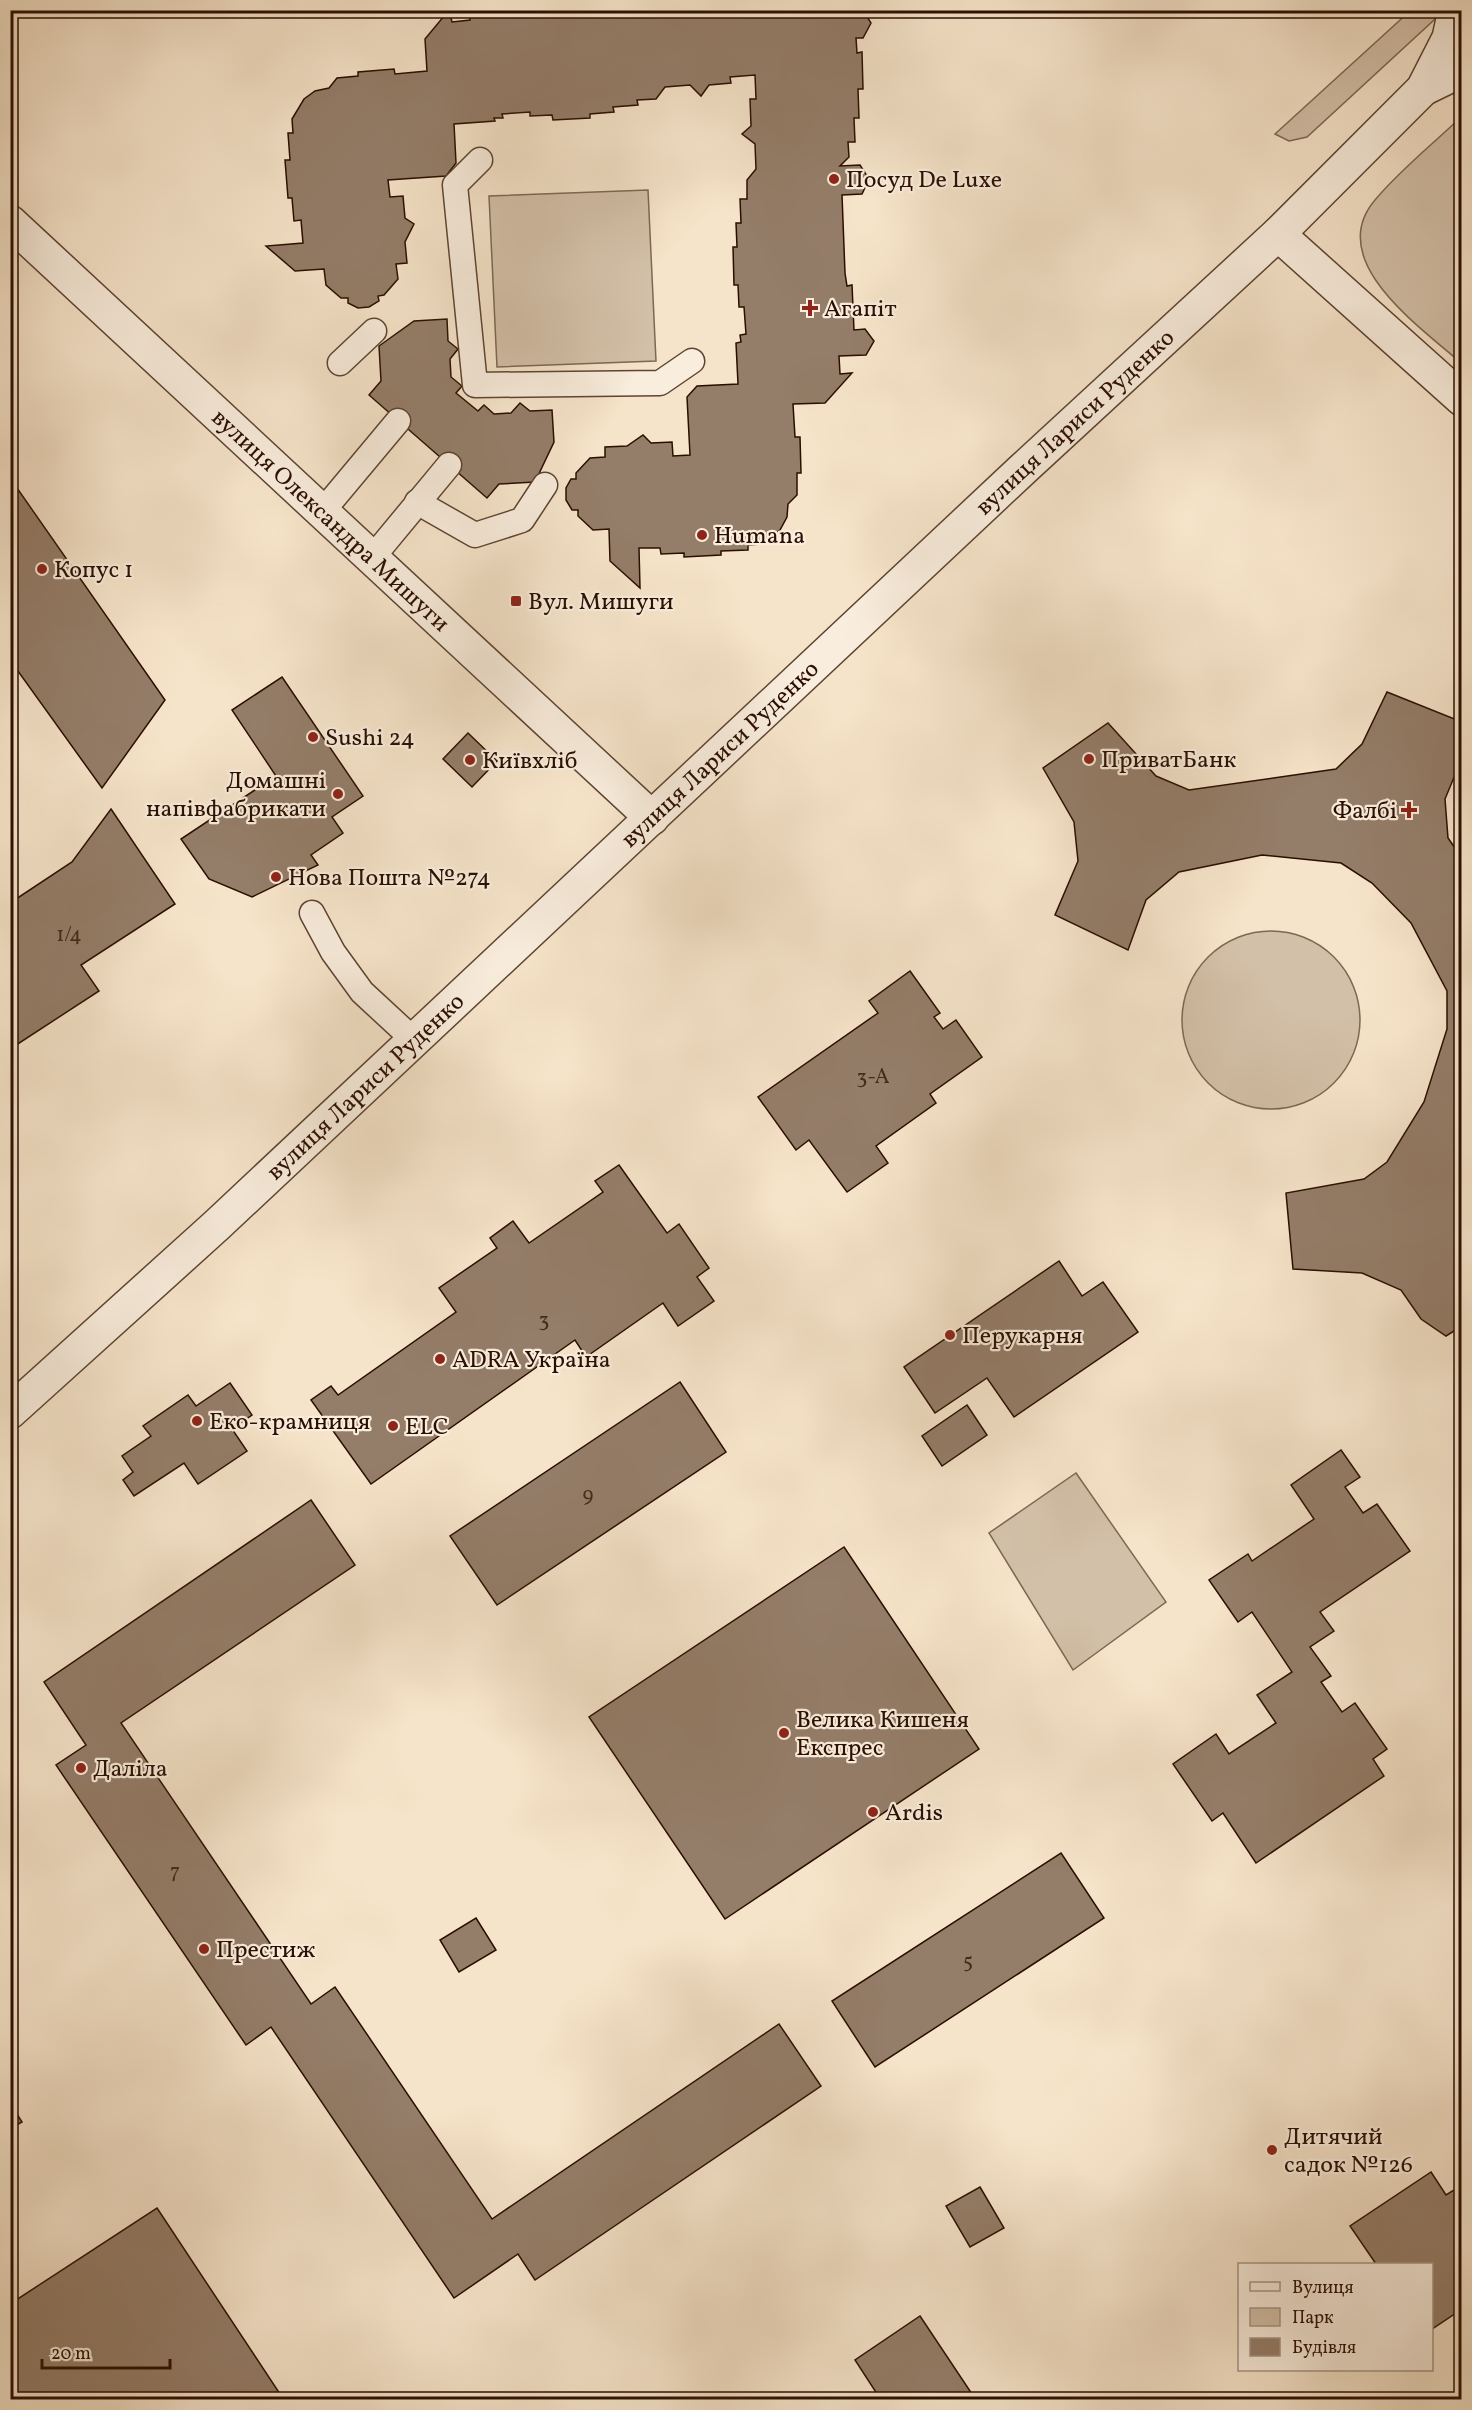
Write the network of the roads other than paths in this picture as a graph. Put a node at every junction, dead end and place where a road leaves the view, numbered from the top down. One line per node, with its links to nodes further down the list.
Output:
1 (1455, 10): 3 (street, вулиця Лариси Руденко)
2 (1461, 70): 3 (street, вулиця Лариси Руденко)
3 (1423, 89): 6 (street, вулиця Лариси Руденко)
4 (480, 160): 8 (lane)
5 (10, 222): 15 (street, вулиця Олександра Мишуги)
6 (1278, 234): 10 (street); 17 (street, вулиця Лариси Руденко)
7 (374, 331): 9 (lane)
8 (692, 361)
9 (340, 363)
10 (1461, 399)
11 (398, 421): 15 (lane)
12 (450, 465): 14 (lane)
13 (545, 485): 14 (lane)
14 (417, 502): 16 (lane)
15 (322, 512): 16 (street, вулиця Олександра Мишуги)
16 (372, 558): 17 (street, вулиця Олександра Мишуги)
17 (652, 818): 19 (street, вулиця Лариси Руденко)
18 (312, 913): 19 (lane)
19 (415, 1041): 20 (street, вулиця Лариси Руденко)
20 (10, 1412)

